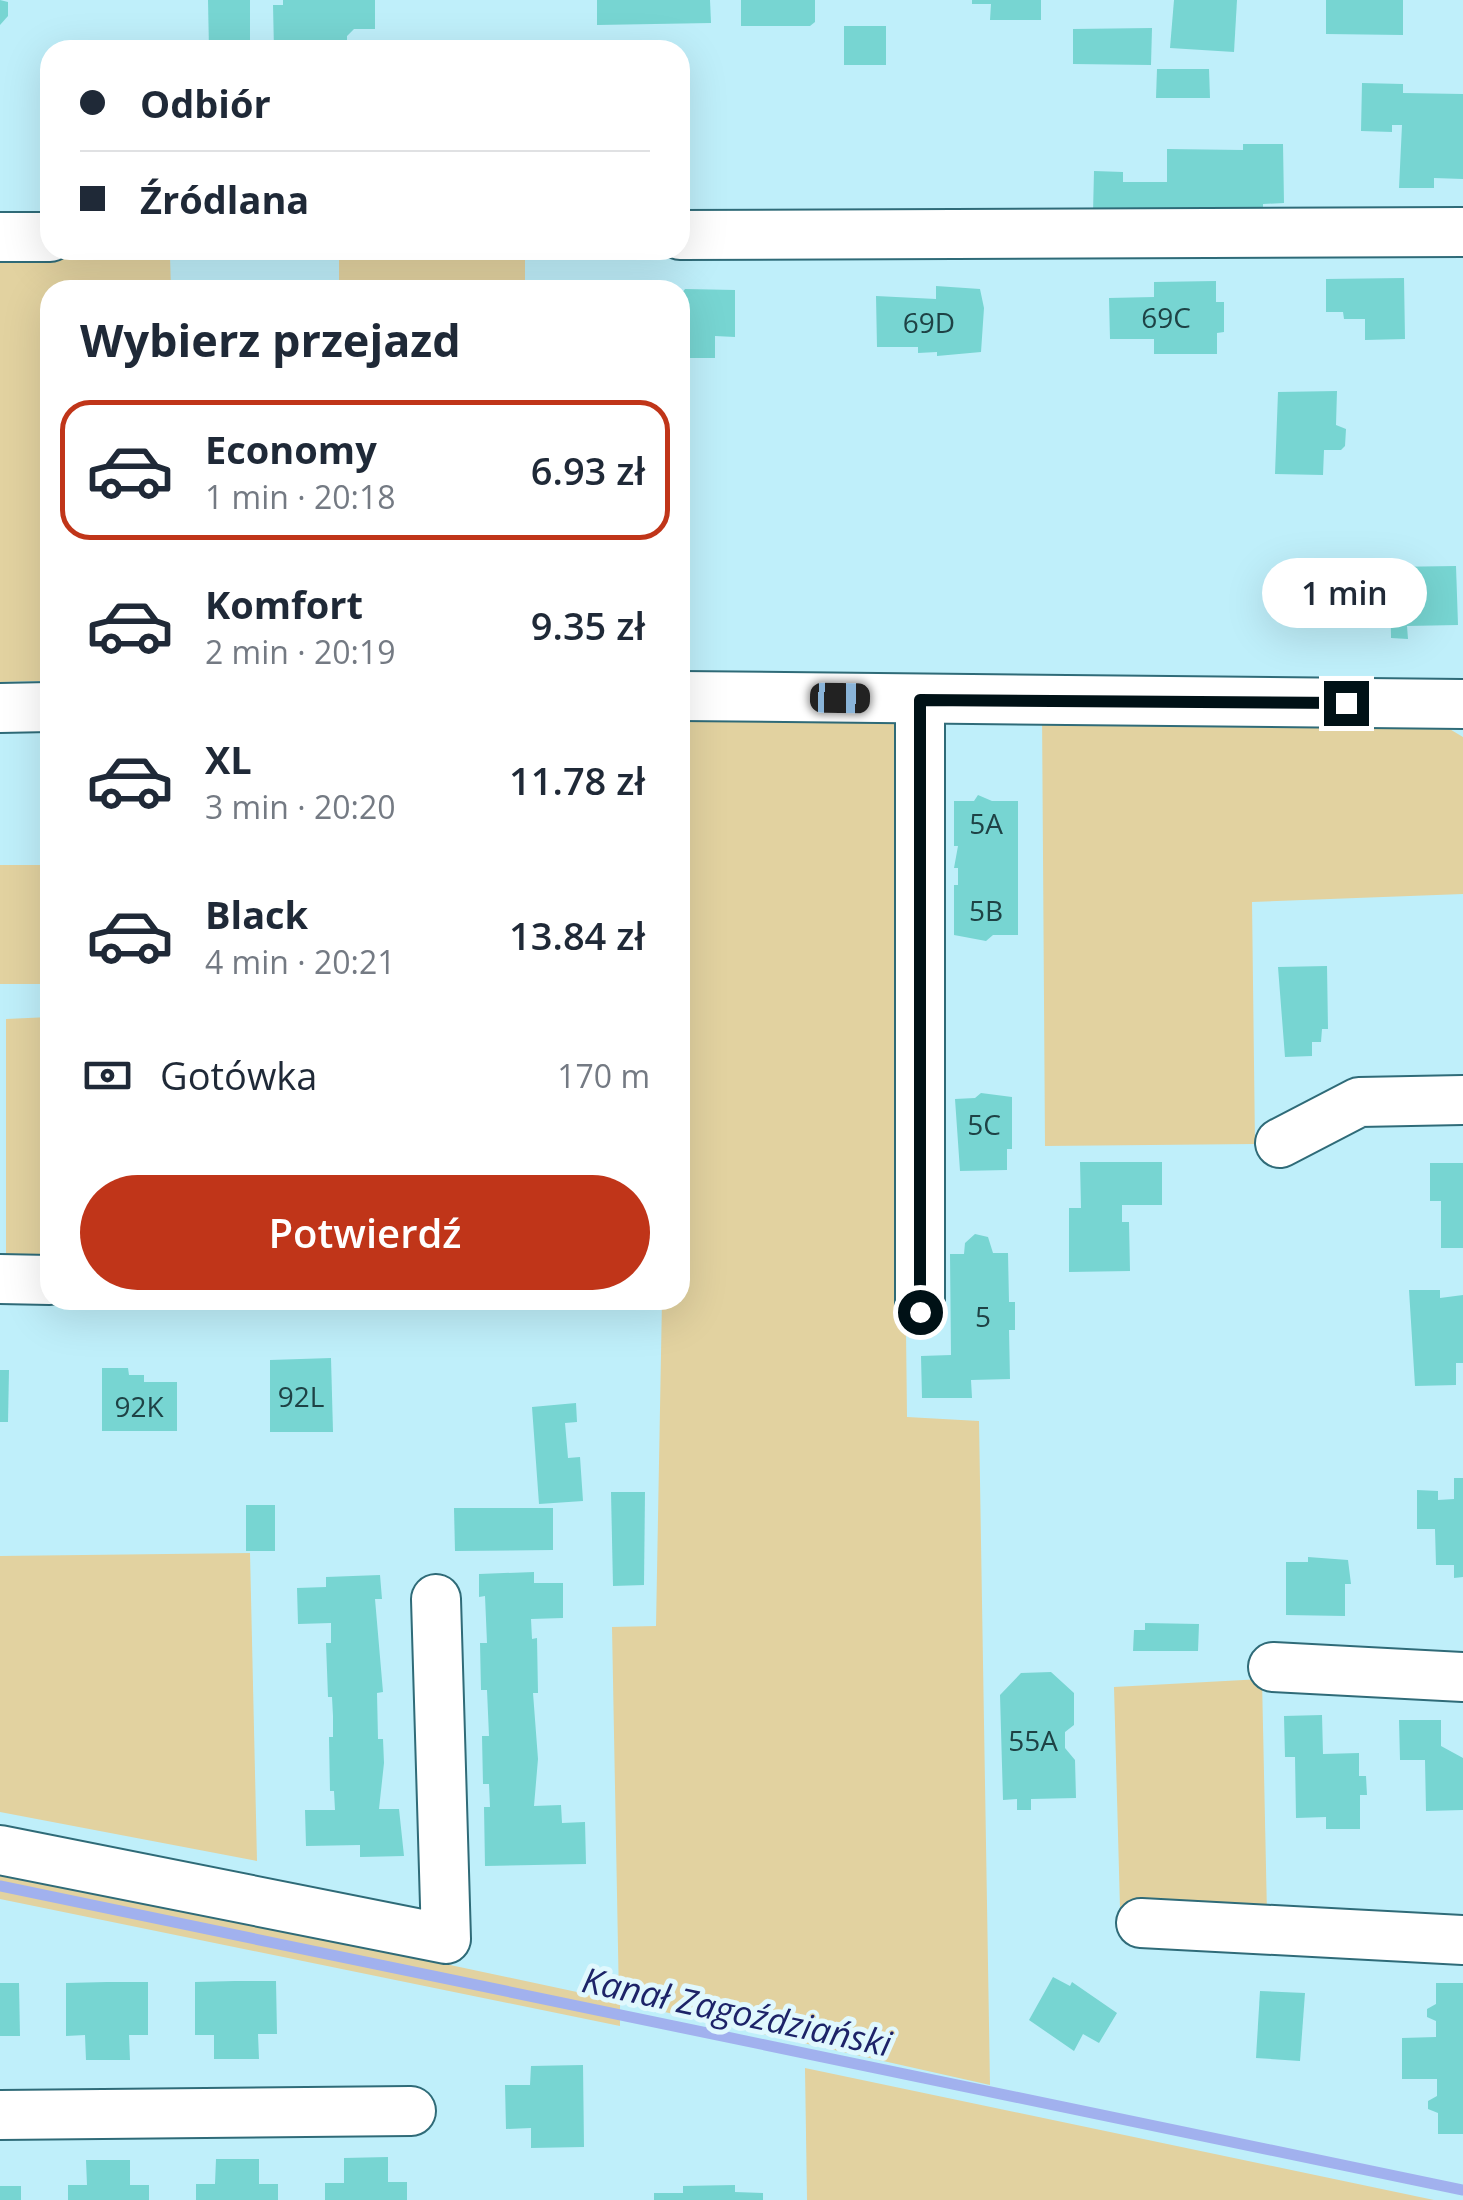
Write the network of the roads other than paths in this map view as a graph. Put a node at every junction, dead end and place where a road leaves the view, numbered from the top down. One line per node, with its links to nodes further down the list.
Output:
1 (1463, 232): 2 (street)
2 (690, 235)
3 (0, 237): 4 (street)
4 (40, 237)
5 (690, 696): 6 (street)
6 (920, 700): 7 (street); 14 (street)
7 (1463, 704)
8 (40, 707): 9 (street)
9 (0, 708)
10 (1463, 1100): 11 (street)
11 (1280, 1143)
12 (0, 1280): 13 (street)
13 (40, 1280)
14 (920, 1312)
15 (436, 1599): 18 (street)
16 (1272, 1667): 17 (street)
17 (1463, 1677)
18 (0, 1850)
19 (1141, 1924): 20 (street)
20 (1463, 1940)
21 (411, 2111): 22 (street)
22 (0, 2115)

